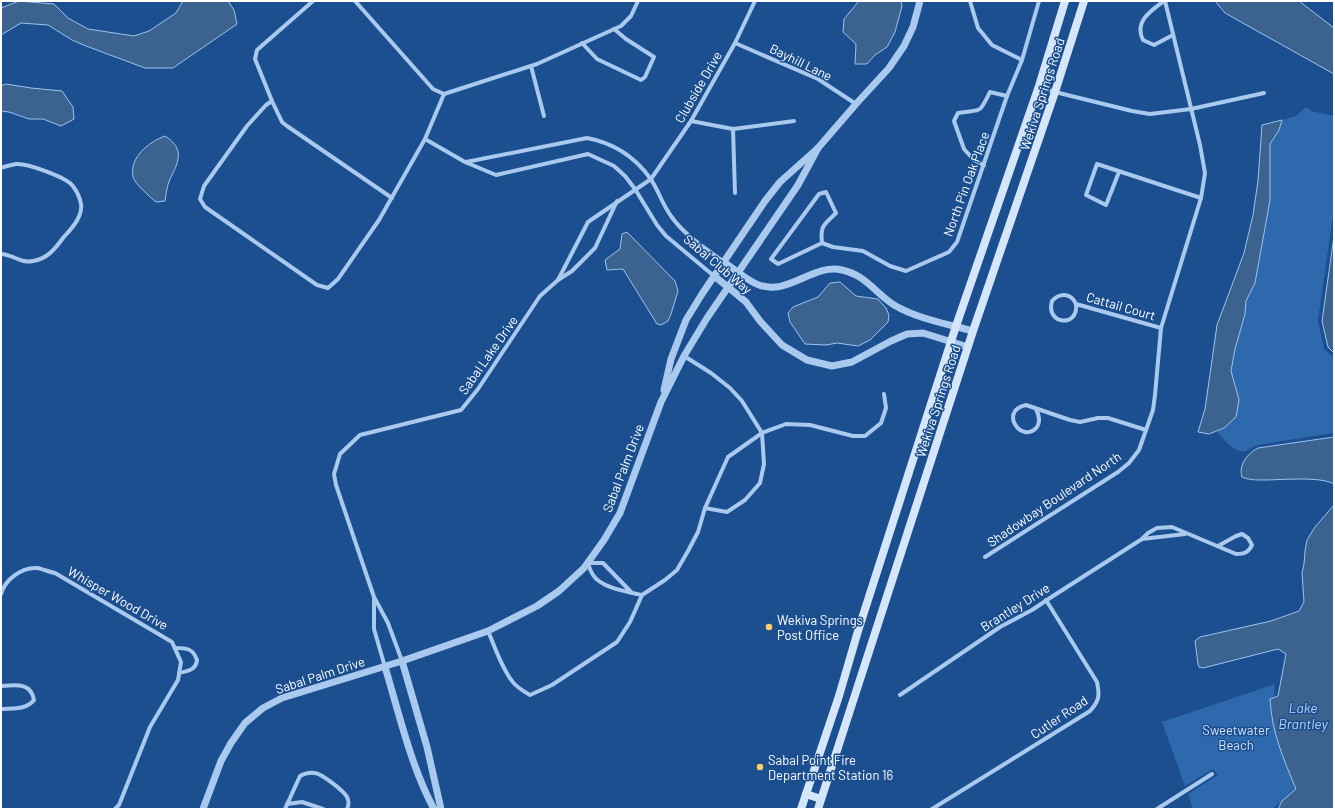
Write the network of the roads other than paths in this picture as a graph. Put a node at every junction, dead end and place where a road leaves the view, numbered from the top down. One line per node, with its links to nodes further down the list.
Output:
1 (313, 1): 22 (street)
2 (355, 1): 20 (street)
3 (638, 1): 11 (street)
4 (755, 1): 14 (street, Clubside Drive)
5 (920, 1): 23 (street)
6 (970, 1): 15 (street)
7 (1039, 1): 15 (street, North Pin Oak Place)
8 (1065, 1): 17 (main road, Wekiva Springs Road)
9 (1084, 1): 18 (main road, Wekiva Springs Road)
10 (1164, 1): 12 (street, Shadowbay Boulevard North); 12 (street)
11 (614, 28): 13 (street); 13 (street)
12 (1173, 35): 24 (street, Shadowbay Boulevard North)
13 (582, 43): 16 (street)
14 (735, 43): 23 (street, Bayhill Lane); 26 (street, Clubside Drive)
15 (1022, 60): 21 (street, North Pin Oak Place)
16 (531, 66): 20 (street); 25 (street)
17 (1039, 86): 18 (street); 49 (main road, Wekiva Springs Road)
18 (1055, 92): 24 (street); 51 (main road, Wekiva Springs Road)
19 (1264, 92): 24 (street)
20 (444, 94): 29 (street)
21 (1007, 96): 32 (street, North Pin Oak Place); 32 (street)
22 (272, 101): 38 (street); 38 (street)
23 (856, 104): 30 (street)
24 (1191, 109): 39 (street, Shadowbay Boulevard North)
25 (544, 116)
26 (691, 121): 28 (street); 35 (street, Clubside Drive)
27 (794, 121): 28 (street)
28 (733, 129): 37 (street)
29 (425, 139): 31 (street, Sabal Club Way); 38 (street)
30 (818, 148): 43 (street, Sabal Palm Drive); 44 (street, Sabal Palm Drive)
31 (465, 162): 35 (street, Sabal Club Way); 36 (street, Sabal Club Way)
32 (984, 165): 41 (street, North Pin Oak Place)
33 (1, 168): 42 (street)
34 (1119, 172): 34 (street); 39 (street)
35 (650, 179): 36 (street, Sabal Lake Drive); 43 (street, Sabal Club Way)
36 (635, 189): 40 (street, Sabal Lake Drive); 45 (street, Sabal Club Way)
37 (735, 193)
38 (392, 198)
39 (1201, 198): 50 (street, Shadowbay Boulevard North)
40 (617, 201): 46 (street, Sabal Lake Drive); 46 (street, Sabal Lake Drive)
41 (822, 243): 41 (street)
42 (1, 254)
43 (724, 262): 44 (street, Sabal Club Way); 45 (street, Sabal Palm Drive)
44 (738, 272): 47 (street, Sabal Palm Drive); 49 (street, Sabal Club Way)
45 (714, 276): 47 (street, Sabal Club Way); 56 (street, Sabal Palm Drive)
46 (558, 280): 71 (street, Sabal Lake Drive)
47 (728, 287): 52 (street, Sabal Club Way); 54 (street, Sabal Palm Drive)
48 (1076, 304): 48 (street, Cattail Court); 50 (street, Cattail Court)
49 (956, 326): 51 (street, Sabal Club Way); 52 (main road, Wekiva Springs Road)
50 (1161, 328): 58 (street, Shadowbay Boulevard North)
51 (973, 331): 53 (main road, Wekiva Springs Road)
52 (951, 341): 53 (street, Sabal Club Way); 80 (main road, Wekiva Springs Road)
53 (968, 347): 81 (main road, Wekiva Springs Road)
54 (684, 356): 56 (street, Sabal Palm Drive); 59 (street)
55 (884, 394): 59 (street)
56 (661, 402): 67 (street, Sabal Palm Drive)
57 (1036, 409): 57 (street); 58 (street)
58 (1146, 430): 66 (street, Shadowbay Boulevard North)
59 (762, 433): 60 (street); 60 (street)
60 (704, 508): 70 (street)
61 (1157, 528): 62 (street, Brantley Drive); 63 (street); 64 (street, Brantley Drive)
62 (1186, 534): 63 (street, Brantley Drive); 65 (street, Brantley Drive)
63 (1160, 537): 64 (street, Brantley Drive)
64 (1142, 539): 72 (street, Brantley Drive)
65 (1218, 546): 65 (street, Brantley Drive)
66 (985, 557)
67 (588, 564): 68 (street); 68 (street); 73 (street, Sabal Palm Drive)
68 (632, 593): 70 (street)
69 (1, 594): 74 (street, Whisper Wood Drive)
70 (642, 595): 73 (street)
71 (374, 597): 75 (street, Sabal Lake Drive); 76 (street, Sabal Lake Drive)
72 (1046, 600): 79 (street, Brantley Drive); 96 (street, Cutler Road)
73 (488, 631): 75 (street, Sabal Palm Drive)
74 (175, 648): 77 (street, Whisper Wood Drive); 77 (street)
75 (402, 661): 76 (street, Sabal Palm Drive); 93 (street)
76 (385, 666): 88 (street, Sabal Palm Drive); 92 (street, Sabal Palm Drive)
77 (179, 673): 87 (street, Whisper Wood Drive)
78 (1, 686): 82 (street)
79 (900, 695)
80 (839, 696): 81 (main road); 84 (main road, Wekiva Springs Road)
81 (853, 700): 85 (main road, Wekiva Springs Road)
82 (1, 709)
83 (1212, 774): 97 (street)
84 (806, 794): 85 (main road); 94 (main road, Wekiva Springs Road)
85 (821, 799): 95 (main road, Wekiva Springs Road)
86 (287, 804): 89 (street); 90 (street); 91 (street)
87 (115, 809)
88 (203, 809)
89 (285, 809)
90 (323, 809)
91 (347, 809)
92 (434, 809)
93 (441, 809)
94 (801, 809)
95 (818, 809)
96 (932, 809)
97 (1158, 809)

